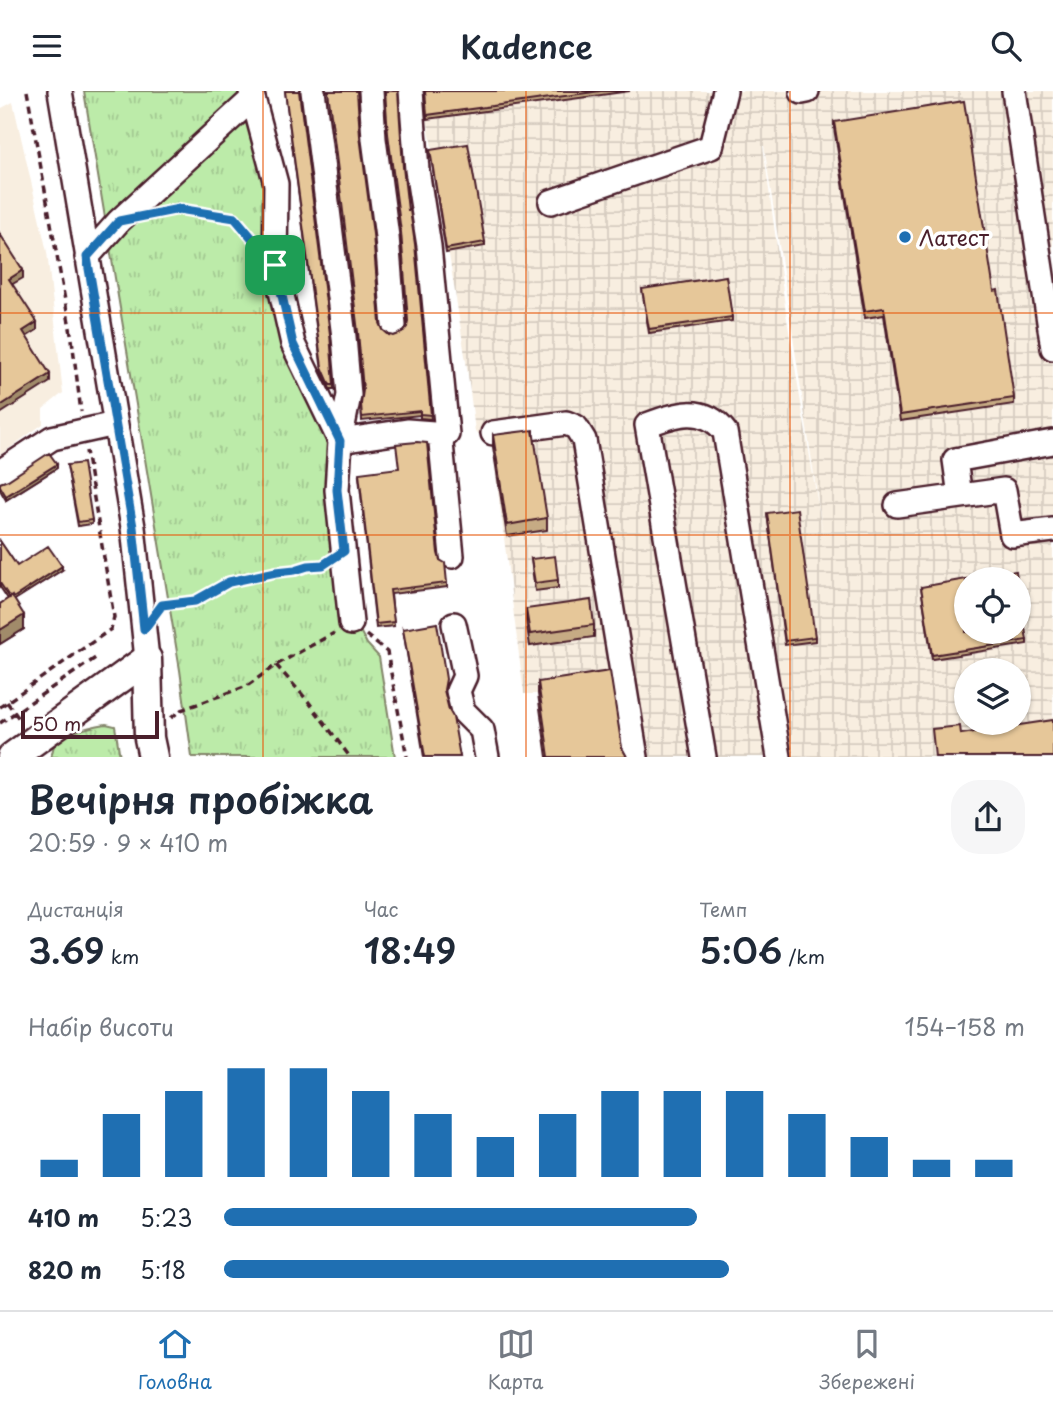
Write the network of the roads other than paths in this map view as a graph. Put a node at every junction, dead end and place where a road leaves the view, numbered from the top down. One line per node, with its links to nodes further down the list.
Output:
1 (60, 91): 11 (street)
2 (313, 91): 17 (street)
3 (371, 91): 12 (street)
4 (411, 91): 15 (street)
5 (724, 91): 10 (street)
6 (807, 91): 8 (street)
7 (1014, 91): 13 (street)
8 (802, 92)
9 (246, 94): 11 (street); 17 (street)
10 (551, 202)
11 (87, 257): 14 (street)
12 (394, 327)
13 (1053, 348)
14 (115, 423): 19 (street); 26 (street)
15 (440, 433): 17 (street); 23 (street)
16 (493, 433): 30 (street)
17 (340, 441): 24 (street)
18 (1053, 442): 20 (street)
19 (0, 472)
20 (960, 495): 21 (street); 22 (street)
21 (897, 505)
22 (1053, 530)
23 (452, 557)
24 (351, 623)
25 (454, 624): 29 (street)
26 (147, 659): 27 (main road); 28 (main road)
27 (151, 748)
28 (17, 756)
29 (487, 757)
30 (636, 757)
31 (704, 757): 32 (street)
32 (779, 757)

